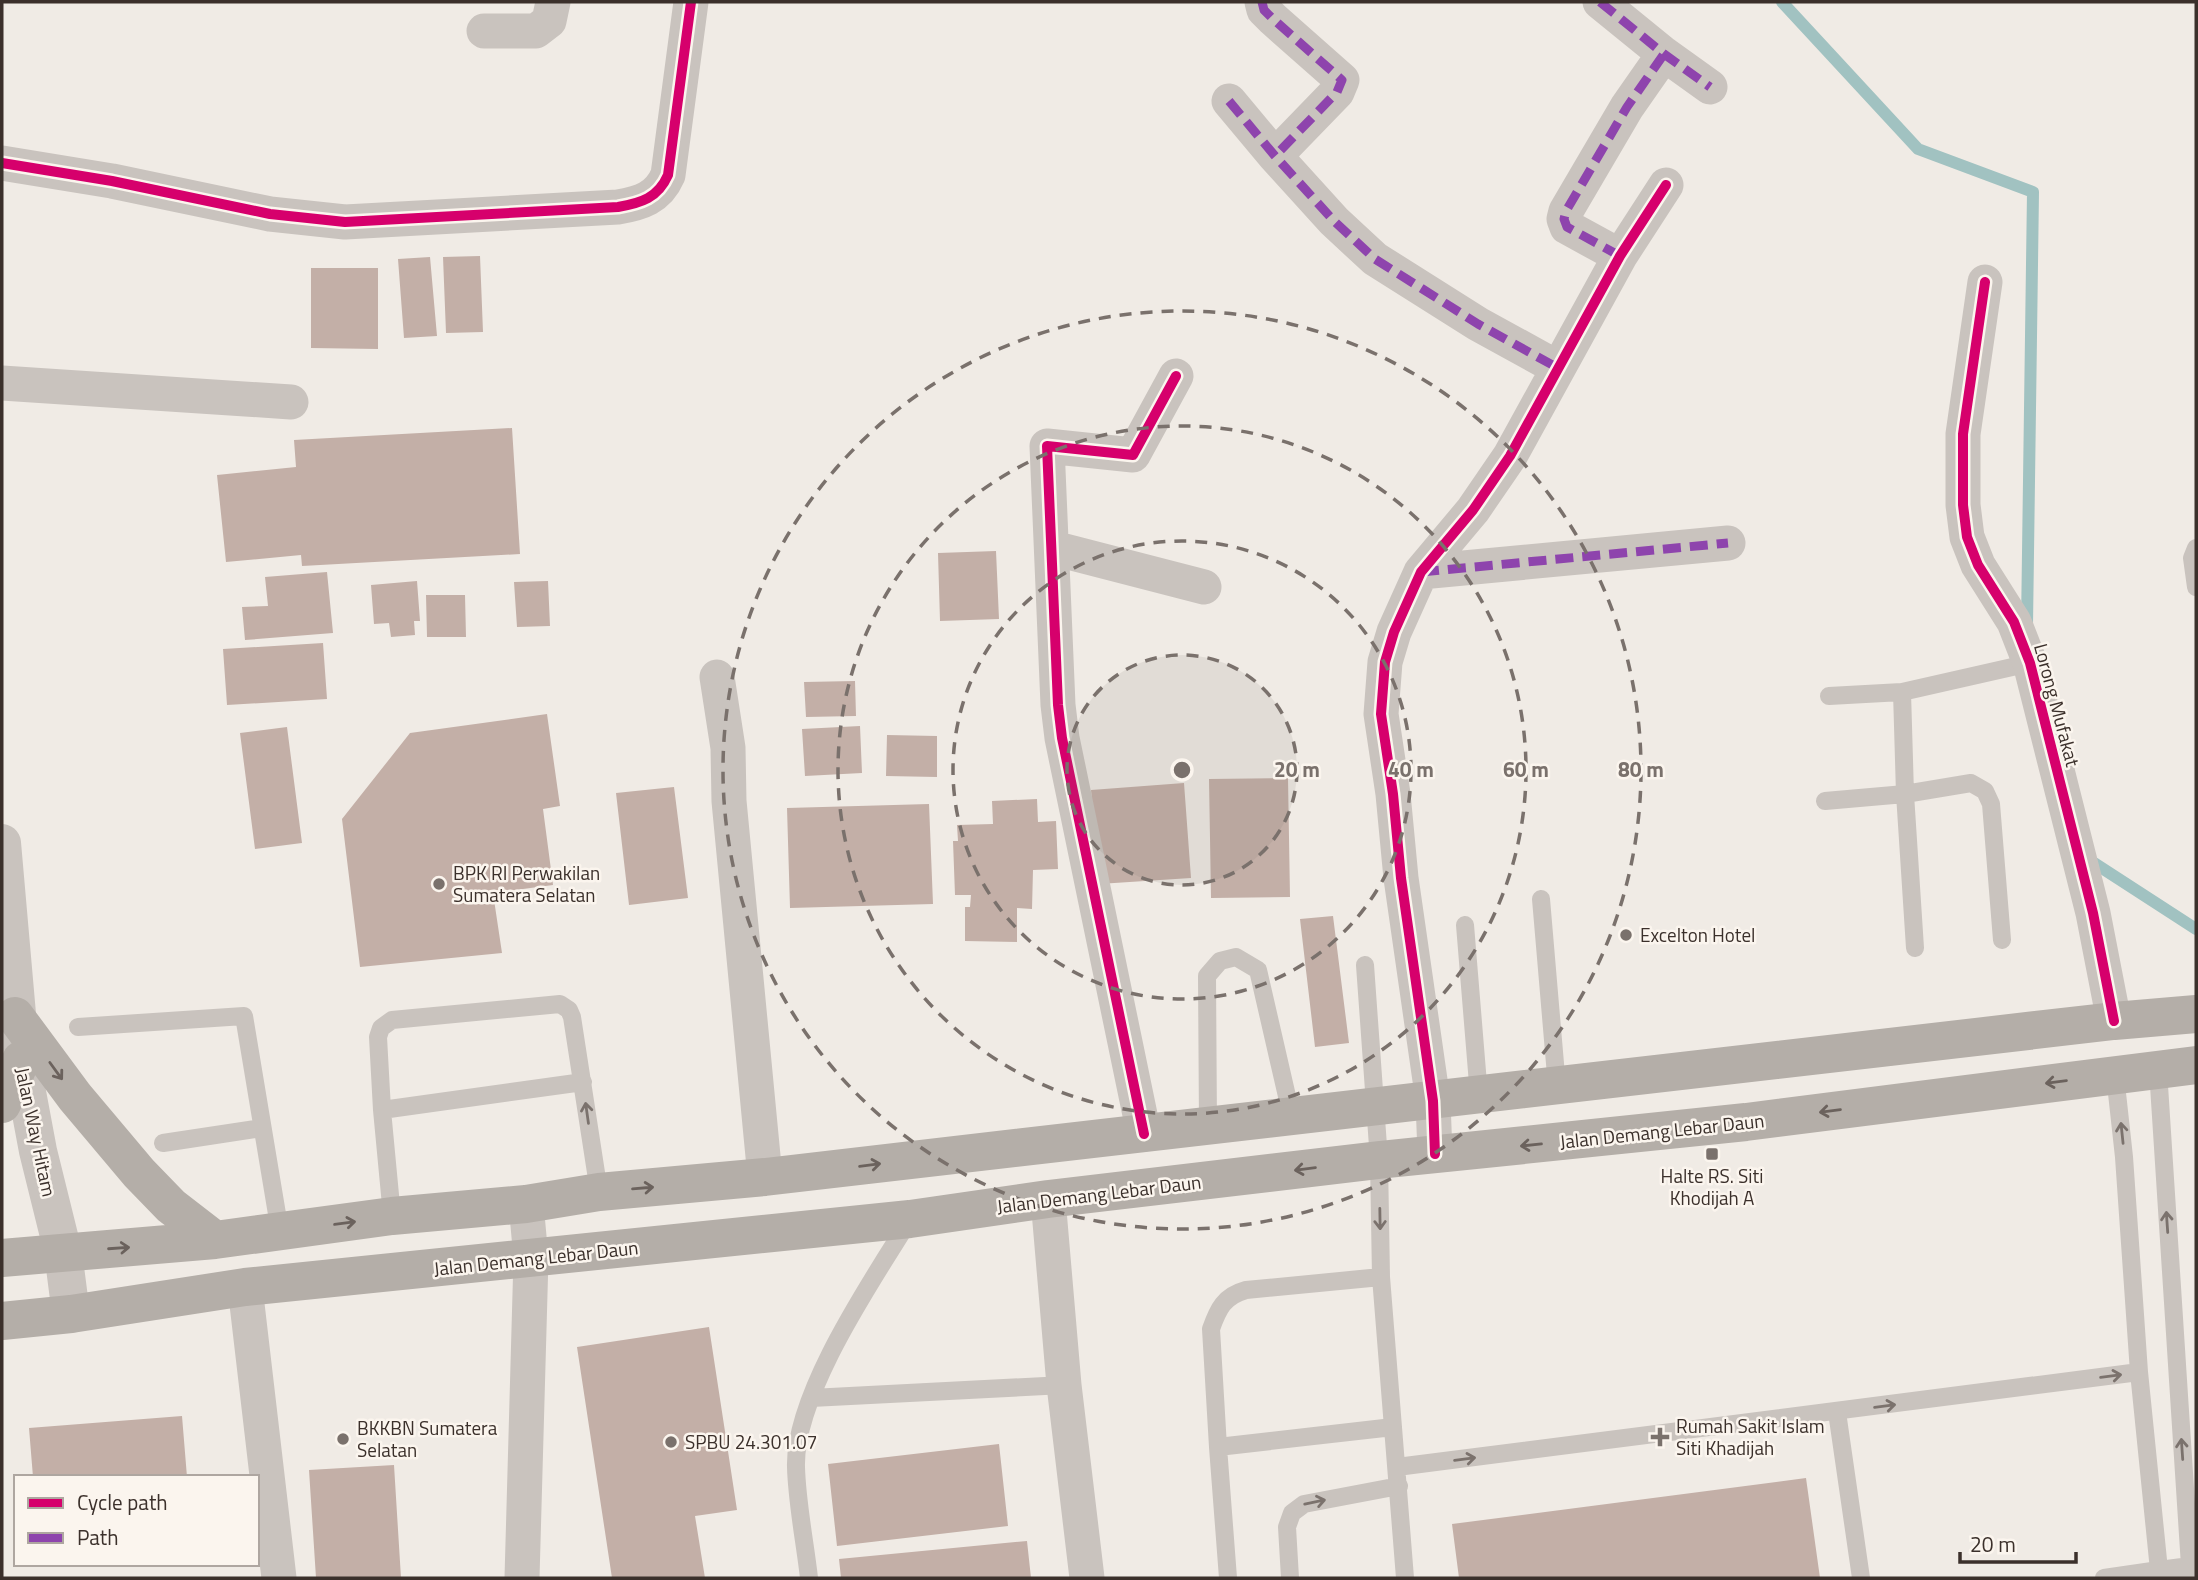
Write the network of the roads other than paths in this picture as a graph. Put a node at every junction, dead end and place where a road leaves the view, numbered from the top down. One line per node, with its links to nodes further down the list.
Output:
1 (552, 2): 5 (street)
2 (691, 2): 10 (street)
3 (1262, 2): 9 (street)
4 (1600, 2): 6 (street)
5 (484, 31)
6 (1664, 54): 7 (street); 12 (street)
7 (1710, 87)
8 (1229, 101): 9 (street)
9 (1275, 156): 14 (street)
10 (2, 163)
11 (1666, 185): 12 (street)
12 (1620, 256): 14 (street)
13 (1985, 282): 24 (street, Lorong Mufakat)
14 (1558, 368): 21 (street)
15 (1176, 376): 19 (street)
16 (2, 383): 17 (street)
17 (291, 402)
18 (1728, 543): 21 (street)
19 (1053, 548): 22 (street); 54 (street)
20 (2196, 548): 23 (lane)
21 (1421, 572): 47 (street)
22 (1204, 587)
23 (2196, 587)
24 (2030, 663): 26 (lane); 38 (street, Lorong Mufakat)
25 (716, 677): 58 (street)
26 (1902, 692): 27 (lane); 28 (lane)
27 (1829, 696)
28 (1905, 794): 29 (lane); 33 (lane); 34 (lane)
29 (1825, 801)
30 (2, 843): 37 (street, Jalan Way Hitam)
31 (1541, 899): 45 (lane)
32 (1465, 925): 46 (lane)
33 (2002, 940)
34 (1915, 948)
35 (1365, 965): 49 (lane)
36 (2196, 1014): 38 (highway)
37 (15, 1016): 40 (street, Jalan Way Hitam); 65 (highway, one-way to 65)
38 (2113, 1021): 45 (highway)
39 (78, 1027): 53 (lane)
40 (21, 1060): 48 (highway); 66 (street, Jalan Way Hitam)
41 (2196, 1065): 42 (highway, Jalan Demang Lebar Daun)
42 (2158, 1070): 43 (highway, Jalan Demang Lebar Daun); 82 (lane, one-way to 42)
43 (2115, 1074): 56 (highway, Jalan Demang Lebar Daun, one-way to 56); 73 (lane, one-way to 43)
44 (583, 1082): 50 (lane); 50 (lane); 59 (lane, one-way to 44)
45 (1557, 1087): 46 (highway)
46 (1479, 1096): 47 (highway)
47 (1433, 1101): 49 (highway); 56 (street)
48 (2, 1104)
49 (1374, 1107): 51 (highway); 57 (lane)
50 (382, 1110): 62 (lane)
51 (1292, 1118): 52 (highway); 52 (lane)
52 (1208, 1126): 54 (highway)
53 (262, 1128): 55 (lane); 64 (lane)
54 (1144, 1134): 58 (highway, one-way to 54)
55 (163, 1143)
56 (1435, 1154): 57 (highway, Jalan Demang Lebar Daun)
57 (1379, 1160): 60 (highway, Jalan Demang Lebar Daun, one-way to 60); 69 (lane, one-way to 69)
58 (765, 1177): 59 (highway, one-way to 58)
59 (599, 1192): 61 (highway)
60 (1048, 1199): 63 (highway, Jalan Demang Lebar Daun); 74 (street)
61 (526, 1204): 62 (highway); 68 (street)
62 (393, 1216): 64 (highway, one-way to 62)
63 (910, 1219): 68 (highway, Jalan Demang Lebar Daun); 75 (lane)
64 (280, 1232): 65 (highway)
65 (215, 1240): 66 (highway, one-way to 65)
66 (63, 1252): 67 (highway); 71 (street, Jalan Way Hitam)
67 (2, 1258)
68 (531, 1258): 70 (highway, Jalan Demang Lebar Daun); 84 (street)
69 (1381, 1277): 77 (lane); 78 (lane)
70 (245, 1287): 71 (highway, Jalan Demang Lebar Daun); 83 (street)
71 (71, 1314): 72 (highway, Jalan Demang Lebar Daun)
72 (2, 1321)
73 (2139, 1373): 76 (lane, one-way to 73); 81 (lane)
74 (1064, 1385): 75 (lane); 86 (street)
75 (811, 1398): 85 (lane)
76 (1837, 1412): 79 (lane, one-way to 76); 90 (lane)
77 (1393, 1427): 78 (lane); 79 (lane)
78 (1218, 1447): 87 (lane)
79 (1397, 1467): 80 (lane)
80 (1399, 1486): 88 (lane, one-way to 80); 89 (lane)
81 (2159, 1570): 82 (lane); 91 (lane)
82 (2190, 1572)
83 (279, 1578)
84 (522, 1578)
85 (809, 1578)
86 (1087, 1578)
87 (1228, 1578)
88 (1290, 1578)
89 (1405, 1578)
90 (1861, 1578)
91 (2104, 1578)

